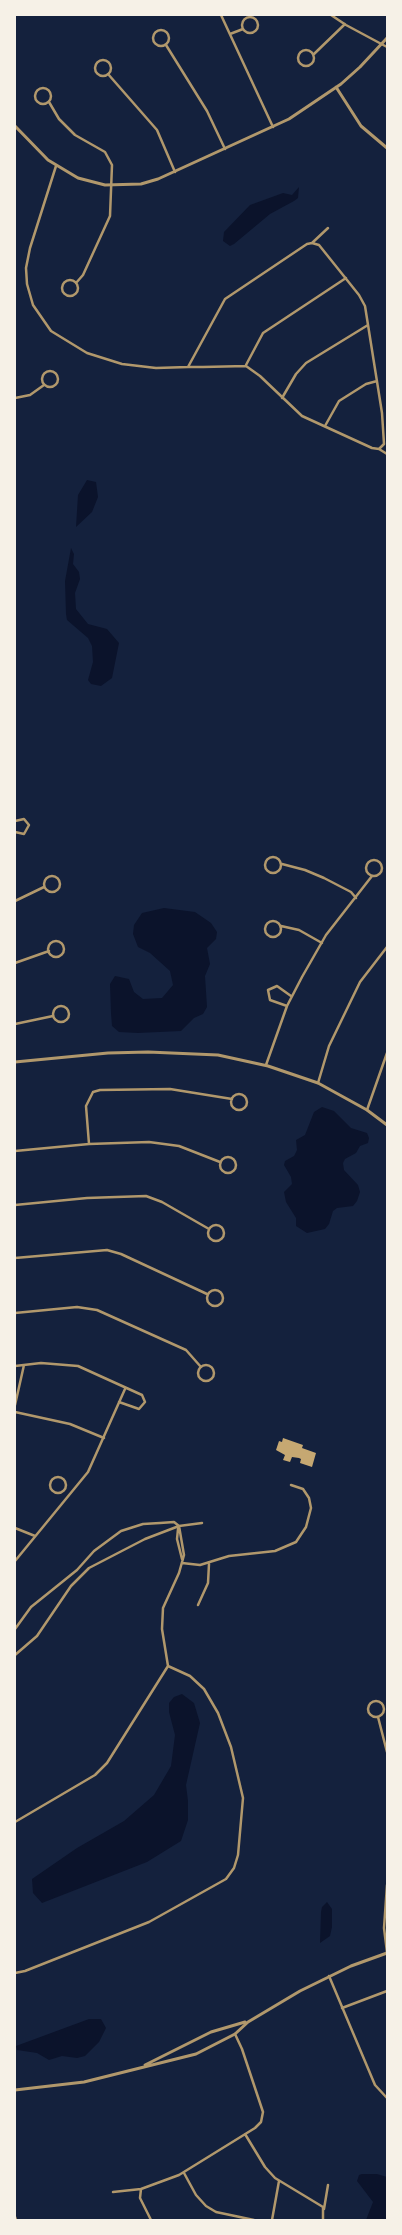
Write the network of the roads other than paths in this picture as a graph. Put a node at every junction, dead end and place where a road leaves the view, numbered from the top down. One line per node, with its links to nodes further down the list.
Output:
1 (221, 15): 5 (street)
2 (331, 15): 3 (street)
3 (345, 24): 8 (street); 10 (street)
4 (243, 29): 4 (street); 5 (street)
5 (230, 34): 15 (street)
6 (387, 38): 8 (street)
7 (166, 45): 7 (street); 17 (street)
8 (381, 45): 9 (street); 12 (street)
9 (387, 47)
10 (314, 54): 10 (street)
11 (108, 74): 11 (street); 19 (street)
12 (336, 87): 15 (street); 16 (street)
13 (49, 102): 13 (street); 20 (street)
14 (15, 126): 18 (street)
15 (273, 127): 17 (street)
16 (387, 148)
17 (225, 149): 19 (street)
18 (56, 166): 20 (street); 27 (street)
19 (175, 172): 20 (street)
20 (112, 186): 24 (street)
21 (328, 228): 22 (street)
22 (312, 243): 23 (street); 27 (street)
23 (346, 278): 25 (street); 26 (street)
24 (76, 283): 24 (street)
25 (368, 325): 28 (street); 31 (street)
26 (246, 366): 27 (street); 31 (street)
27 (188, 368)
28 (377, 381): 32 (street); 33 (street)
29 (44, 384): 29 (street); 30 (street)
30 (15, 398)
31 (282, 398): 32 (street)
32 (325, 426): 33 (street)
33 (379, 448): 34 (street)
34 (387, 454)
35 (15, 821): 36 (street)
36 (15, 832)
37 (282, 864): 37 (street); 40 (street)
38 (372, 876): 38 (street); 40 (street)
39 (44, 887): 39 (street); 41 (street)
40 (356, 898): 43 (street)
41 (15, 901)
42 (281, 926): 42 (street); 43 (street)
43 (322, 943): 47 (street)
44 (387, 947): 54 (street)
45 (49, 951): 45 (street); 46 (street)
46 (15, 963)
47 (291, 996): 48 (street); 48 (street)
48 (287, 1006): 53 (street)
49 (53, 1016): 49 (street); 50 (street)
50 (15, 1024)
51 (387, 1053): 56 (street)
52 (15, 1062): 53 (street)
53 (266, 1065): 54 (street)
54 (318, 1084): 56 (street)
55 (232, 1099): 55 (street); 58 (street)
56 (367, 1110): 57 (street)
57 (387, 1125)
58 (89, 1144): 59 (street); 60 (street)
59 (15, 1151)
60 (220, 1162): 60 (street)
61 (15, 1204): 62 (street)
62 (209, 1229): 62 (street)
63 (15, 1258): 64 (street)
64 (207, 1294): 64 (street)
65 (15, 1313): 68 (street)
66 (24, 1365): 67 (street); 69 (street); 71 (street)
67 (15, 1366)
68 (201, 1367): 68 (street)
69 (125, 1389): 70 (street); 70 (street)
70 (119, 1402): 73 (street)
71 (15, 1405)
72 (15, 1412): 73 (street)
73 (104, 1438): 76 (street)
74 (291, 1485): 83 (street)
75 (65, 1490): 75 (street); 76 (street)
76 (70, 1496): 80 (street)
77 (202, 1523): 78 (street)
78 (179, 1526): 82 (street); 82 (street); 85 (street); 86 (street)
79 (15, 1528): 80 (street)
80 (35, 1536): 81 (street)
81 (15, 1561)
82 (182, 1561): 83 (street); 87 (street)
83 (209, 1564): 84 (street)
84 (198, 1605)
85 (15, 1629)
86 (15, 1655)
87 (168, 1666): 90 (street); 93 (street)
88 (378, 1716): 88 (street); 89 (street)
89 (387, 1751)
90 (15, 1822)
91 (387, 1885): 92 (street)
92 (387, 1952): 94 (street)
93 (15, 1973)
94 (329, 1976): 96 (street); 97 (street)
95 (387, 1991): 96 (street)
96 (342, 2008): 101 (street)
97 (248, 2022): 98 (street); 99 (street)
98 (234, 2034): 99 (street); 102 (street)
99 (140, 2067): 100 (street)
100 (15, 2090)
101 (387, 2098)
102 (245, 2134): 103 (street); 104 (street)
103 (184, 2173): 106 (street); 110 (street)
104 (279, 2181): 108 (street); 111 (street)
105 (328, 2185): 108 (street)
106 (142, 2189): 107 (street); 109 (street)
107 (113, 2192)
108 (324, 2211): 112 (street)
109 (151, 2220)
110 (254, 2220)
111 (272, 2220)
112 (323, 2220)

